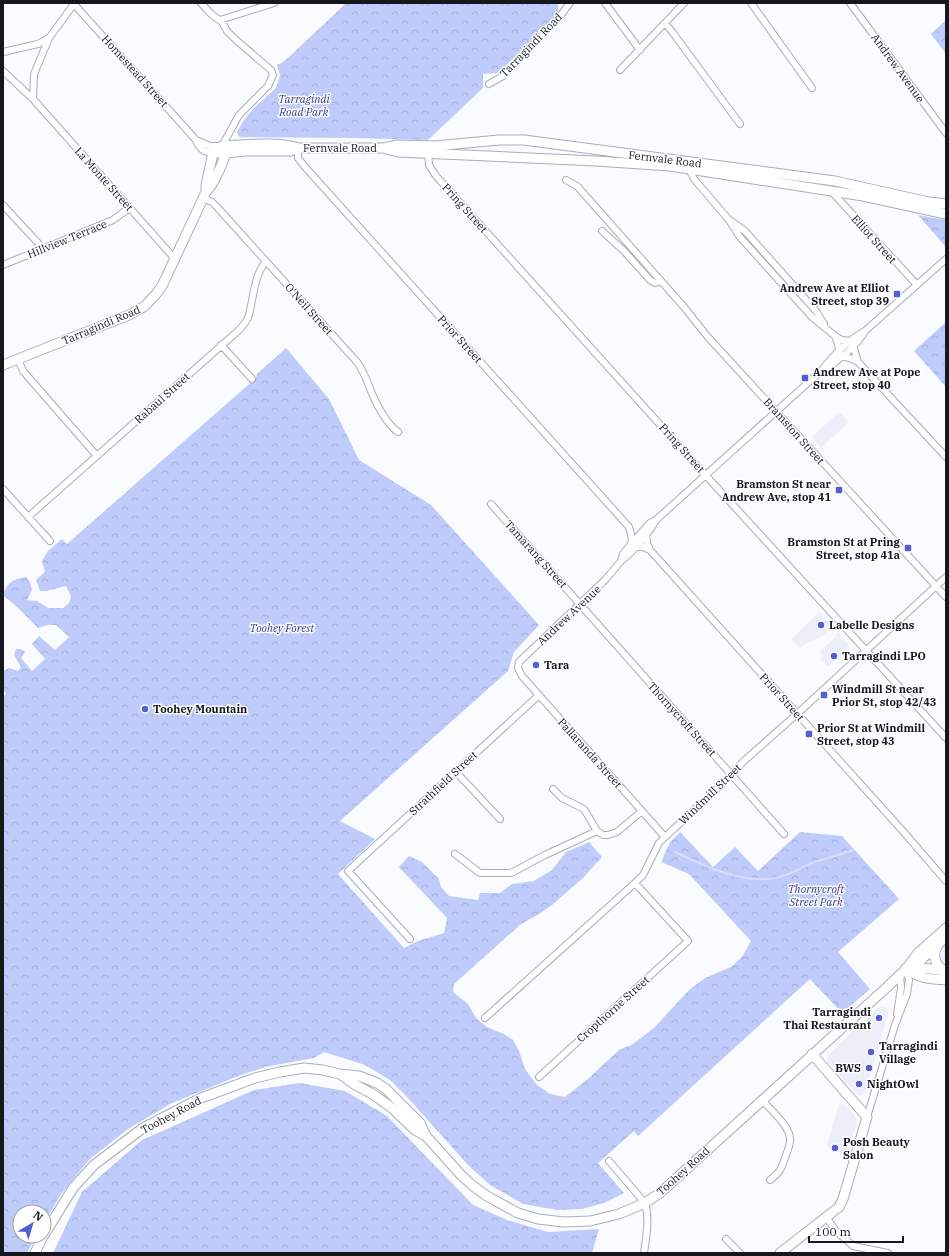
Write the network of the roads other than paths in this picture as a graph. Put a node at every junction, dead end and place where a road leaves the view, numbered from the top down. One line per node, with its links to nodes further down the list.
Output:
1 (74, 3): 11 (street); 21 (street, Homestead Street)
2 (201, 3): 9 (street)
3 (274, 3): 9 (street)
4 (570, 3): 16 (street, Tarragindi Road)
5 (605, 3): 12 (street)
6 (684, 3): 10 (street)
7 (751, 3): 17 (street)
8 (850, 3): 20 (street, Andrew Avenue)
9 (220, 20): 24 (street)
10 (666, 23): 12 (street); 19 (street)
11 (49, 38): 13 (street); 18 (street)
12 (640, 50): 14 (street)
13 (3, 52)
14 (620, 70)
15 (3, 71): 18 (street, La Monte Street)
16 (489, 84)
17 (812, 88)
18 (33, 99): 33 (street, La Monte Street)
19 (740, 124)
20 (946, 133)
21 (196, 140): 24 (street); 25 (street, Homestead Street)
22 (298, 148): 23 (street, Fernvale Road); 24 (street, Fernvale Road); 59 (street, Prior Street)
23 (383, 148): 26 (street, Fernvale Road); 27 (street, Fernvale Road)
24 (224, 150): 25 (street); 30 (street, Tarragindi Road)
25 (213, 153): 30 (street, Tarragindi Road)
26 (428, 153): 27 (street, Fernvale Road); 55 (street, Pring Street)
27 (692, 166): 29 (street, Fernvale Road); 31 (street, Fernvale Road); 43 (street)
28 (566, 180): 41 (street, Bramston Street)
29 (832, 192): 34 (street, Fernvale Road); 42 (street, Elliot Street)
30 (205, 195): 37 (street, Tarragindi Road); 39 (street, O'Neil Street)
31 (946, 204)
32 (3, 205): 36 (street)
33 (129, 208): 36 (street, Hillview Terrace); 37 (street, La Monte Street)
34 (946, 214)
35 (602, 231): 41 (street, Bramston Street)
36 (41, 250): 40 (street, Hillview Terrace)
37 (175, 259): 47 (street, Tarragindi Road)
38 (946, 259): 42 (street, Andrew Avenue)
39 (266, 261): 45 (street, Rabaul Street); 52 (street, O'Neil Street)
40 (3, 264)
41 (661, 281): 51 (street, Bramston Street)
42 (917, 285): 44 (street, Andrew Avenue)
43 (835, 336): 44 (street); 46 (street)
44 (852, 343): 46 (street, Andrew Avenue); 48 (street)
45 (221, 345): 50 (street); 53 (street, Rabaul Street)
46 (840, 354): 48 (street); 51 (street, Andrew Avenue)
47 (18, 360): 49 (street, Tarragindi Road); 53 (street)
48 (858, 362): 54 (street)
49 (3, 365)
50 (252, 380)
51 (776, 412): 55 (street, Andrew Avenue); 65 (street, Bramston Street)
52 (398, 432)
53 (97, 456): 58 (street, Rabaul Street)
54 (946, 457)
55 (706, 476): 60 (street, Andrew Avenue); 68 (street, Pring Street)
56 (3, 489): 58 (street)
57 (491, 504): 67 (street, Tamarang Street)
58 (28, 517): 61 (street)
59 (629, 527): 60 (street); 62 (street)
60 (645, 532): 62 (street, Andrew Avenue); 63 (street, Prior Street)
61 (50, 541)
62 (633, 545): 63 (street); 67 (street, Andrew Avenue)
63 (650, 550): 71 (street, Prior Street)
64 (946, 577): 65 (street, Windmill Street)
65 (936, 586): 66 (street, Bramston Street); 68 (street, Windmill Street)
66 (946, 597)
67 (580, 604): 69 (street, Andrew Avenue); 74 (street, Thornycroft Street)
68 (866, 650): 71 (street, Windmill Street); 72 (street, Pring Street)
69 (518, 668): 70 (street, Pallaranda Street)
70 (539, 695): 73 (street, Strathfield Street); 76 (street, Pallaranda Street)
71 (797, 714): 74 (street, Windmill Street); 82 (street, Prior Street)
72 (946, 738)
73 (456, 772): 77 (street); 85 (street, Strathfield Street)
74 (732, 775): 79 (street, Thornycroft Street); 80 (street, Windmill Street)
75 (553, 790): 78 (street)
76 (642, 811): 78 (street); 80 (street, Pallaranda Street)
77 (500, 819)
78 (597, 831): 81 (street)
79 (784, 834)
80 (665, 837): 83 (street, Windmill Street)
81 (455, 854)
82 (946, 881)
83 (635, 883): 90 (street, Windmill Street); 92 (street, Cropthorne Street)
84 (946, 928): 87 (street, Toohey Road)
85 (410, 939)
86 (943, 940): 87 (street, Toohey Road); 88 (street)
87 (904, 970): 88 (street); 89 (street); 91 (street, Toohey Road); 94 (street)
88 (946, 971)
89 (946, 980)
90 (485, 1018)
91 (812, 1054): 93 (street, Toohey Road); 94 (street)
92 (539, 1077)
93 (762, 1100): 96 (street); 97 (street, Toohey Road)
94 (867, 1117): 98 (street)
95 (609, 1161): 97 (street)
96 (770, 1180)
97 (645, 1203): 99 (street, Toohey Road); 103 (street)
98 (826, 1217): 105 (street); 106 (street)
99 (52, 1223)
100 (726, 1239): 104 (street)
101 (40, 1244): 102 (street, Toohey Road)
102 (35, 1253)
103 (644, 1253)
104 (740, 1253)
105 (780, 1253)
106 (888, 1253)

